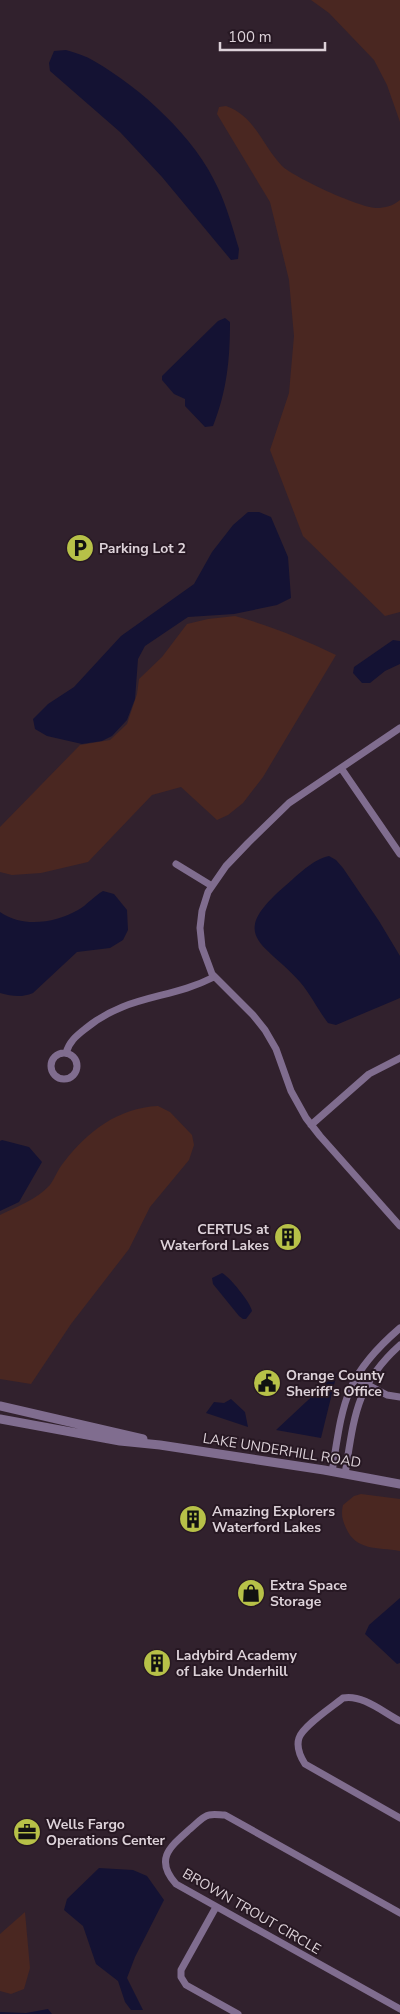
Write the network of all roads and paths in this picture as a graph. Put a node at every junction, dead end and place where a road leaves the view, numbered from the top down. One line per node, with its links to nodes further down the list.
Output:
1 (400, 728): 2 (street)
2 (341, 768): 3 (street); 5 (street)
3 (400, 854)
4 (176, 864): 5 (street)
5 (212, 886): 6 (street)
6 (214, 977): 7 (street); 9 (street)
7 (66, 1053)
8 (400, 1058): 9 (street)
9 (311, 1125): 10 (street)
10 (400, 1226)
11 (400, 1328): 13 (street)
12 (400, 1345): 14 (street)
13 (355, 1378): 14 (street); 19 (street)
14 (367, 1384): 15 (street); 20 (street)
15 (400, 1397)
16 (0, 1406): 18 (street, LAKE UNDERHILL ROAD)
17 (0, 1418): 18 (street, LAKE UNDERHILL ROAD)
18 (160, 1445): 19 (street, LAKE UNDERHILL ROAD)
19 (332, 1472): 20 (street, LAKE UNDERHILL ROAD)
20 (345, 1474): 21 (street, LAKE UNDERHILL ROAD)
21 (400, 1484)
22 (400, 1721): 23 (street)
23 (400, 1818)
24 (216, 1907): 25 (street, BROWN TROUT CIRCLE); 26 (street, BROWN TROUT CIRCLE); 27 (street)
25 (400, 1913)
26 (400, 2009)
27 (238, 2014)

